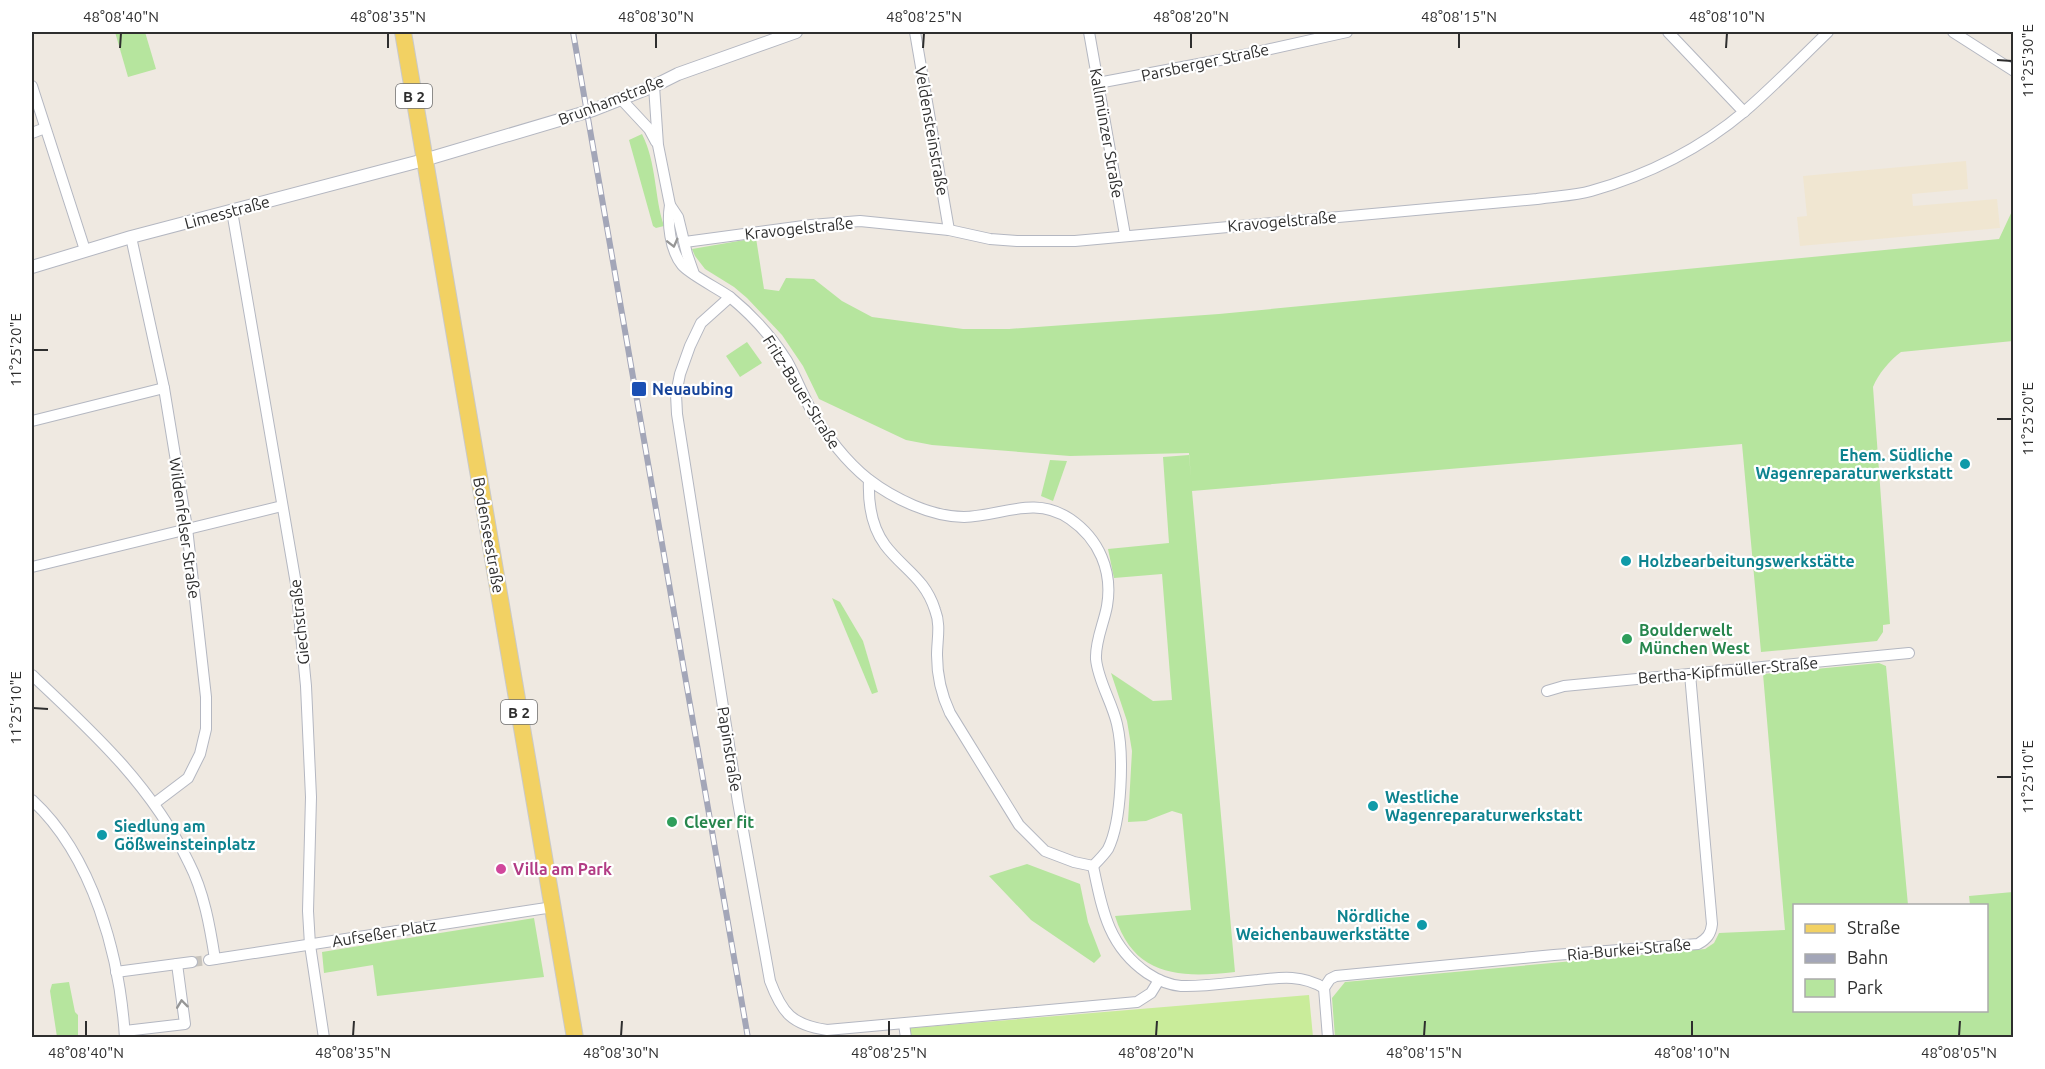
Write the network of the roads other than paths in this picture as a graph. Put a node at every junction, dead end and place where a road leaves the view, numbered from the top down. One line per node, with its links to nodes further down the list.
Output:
1 (403, 32): 18 (main road, Bodenseestraße / B 2)
2 (796, 32): 12 (street, Brunhamstraße)
3 (915, 32): 21 (street, Veldensteinstraße)
4 (1089, 32): 10 (street, Kallmünzer Straße)
5 (1347, 32): 10 (street, Parsberger Straße)
6 (1668, 32): 14 (street)
7 (1828, 32): 14 (street, Kravogelstraße)
8 (1953, 32): 9 (street)
9 (2013, 71)
10 (1098, 83): 22 (street, Kallmünzer Straße)
11 (32, 86): 15 (street)
12 (654, 86): 13 (street, Brunhamstraße); 17 (street)
13 (621, 99): 17 (street); 18 (street, Brunhamstraße)
14 (1744, 112): 22 (street, Kravogelstraße)
15 (45, 128): 16 (street); 25 (street)
16 (32, 133)
17 (658, 145): 19 (street)
18 (424, 160): 20 (street, Limesstraße); 42 (main road, Bodenseestraße / B 2)
19 (670, 205): 24 (street); 27 (street, one-way to 27)
20 (232, 211): 23 (street, Limesstraße); 32 (street, Giechstraße)
21 (949, 230): 22 (street, Kravogelstraße); 24 (street, Kravogelstraße)
22 (1125, 235)
23 (131, 237): 25 (street, Limesstraße); 29 (street, Wildenfelser Straße)
24 (685, 242): 27 (street)
25 (85, 250): 26 (street, Limesstraße)
26 (32, 267)
27 (694, 274): 28 (street)
28 (730, 297): 31 (street, Fritz-Bauer-Straße); 49 (street, Papinstraße)
29 (164, 388): 30 (street); 33 (street, Wildenfelser Straße)
30 (32, 421)
31 (869, 480): 41 (street); 41 (street, Fritz-Bauer-Straße)
32 (282, 506): 33 (street); 43 (street, Giechstraße)
33 (187, 528): 34 (street); 40 (street, Wildenfelser Straße)
34 (32, 567)
35 (1910, 653): 36 (street, Bertha-Kipfmüller-Straße)
36 (1690, 674): 38 (street, Bertha-Kipfmüller-Straße); 48 (street, Ria-Burkei-Straße)
37 (32, 675): 40 (street, Aufseßer Platz)
38 (1547, 692)
39 (32, 800): 46 (street)
40 (155, 803): 43 (street, Aufseßer Platz)
41 (1093, 866): 47 (street)
42 (552, 907): 43 (street, Aufseßer Platz); 52 (main road, Bodenseestraße / B 2)
43 (310, 945): 51 (street, Giechstraße)
44 (192, 962): 45 (street)
45 (177, 964): 46 (street); 50 (street, one-way to 45)
46 (116, 972): 50 (street)
47 (1159, 980): 48 (street); 49 (street, Papinstraße)
48 (1324, 988): 54 (street)
49 (904, 1024): 53 (street)
50 (125, 1034)
51 (324, 1038)
52 (574, 1038)
53 (906, 1038)
54 (1328, 1038)

